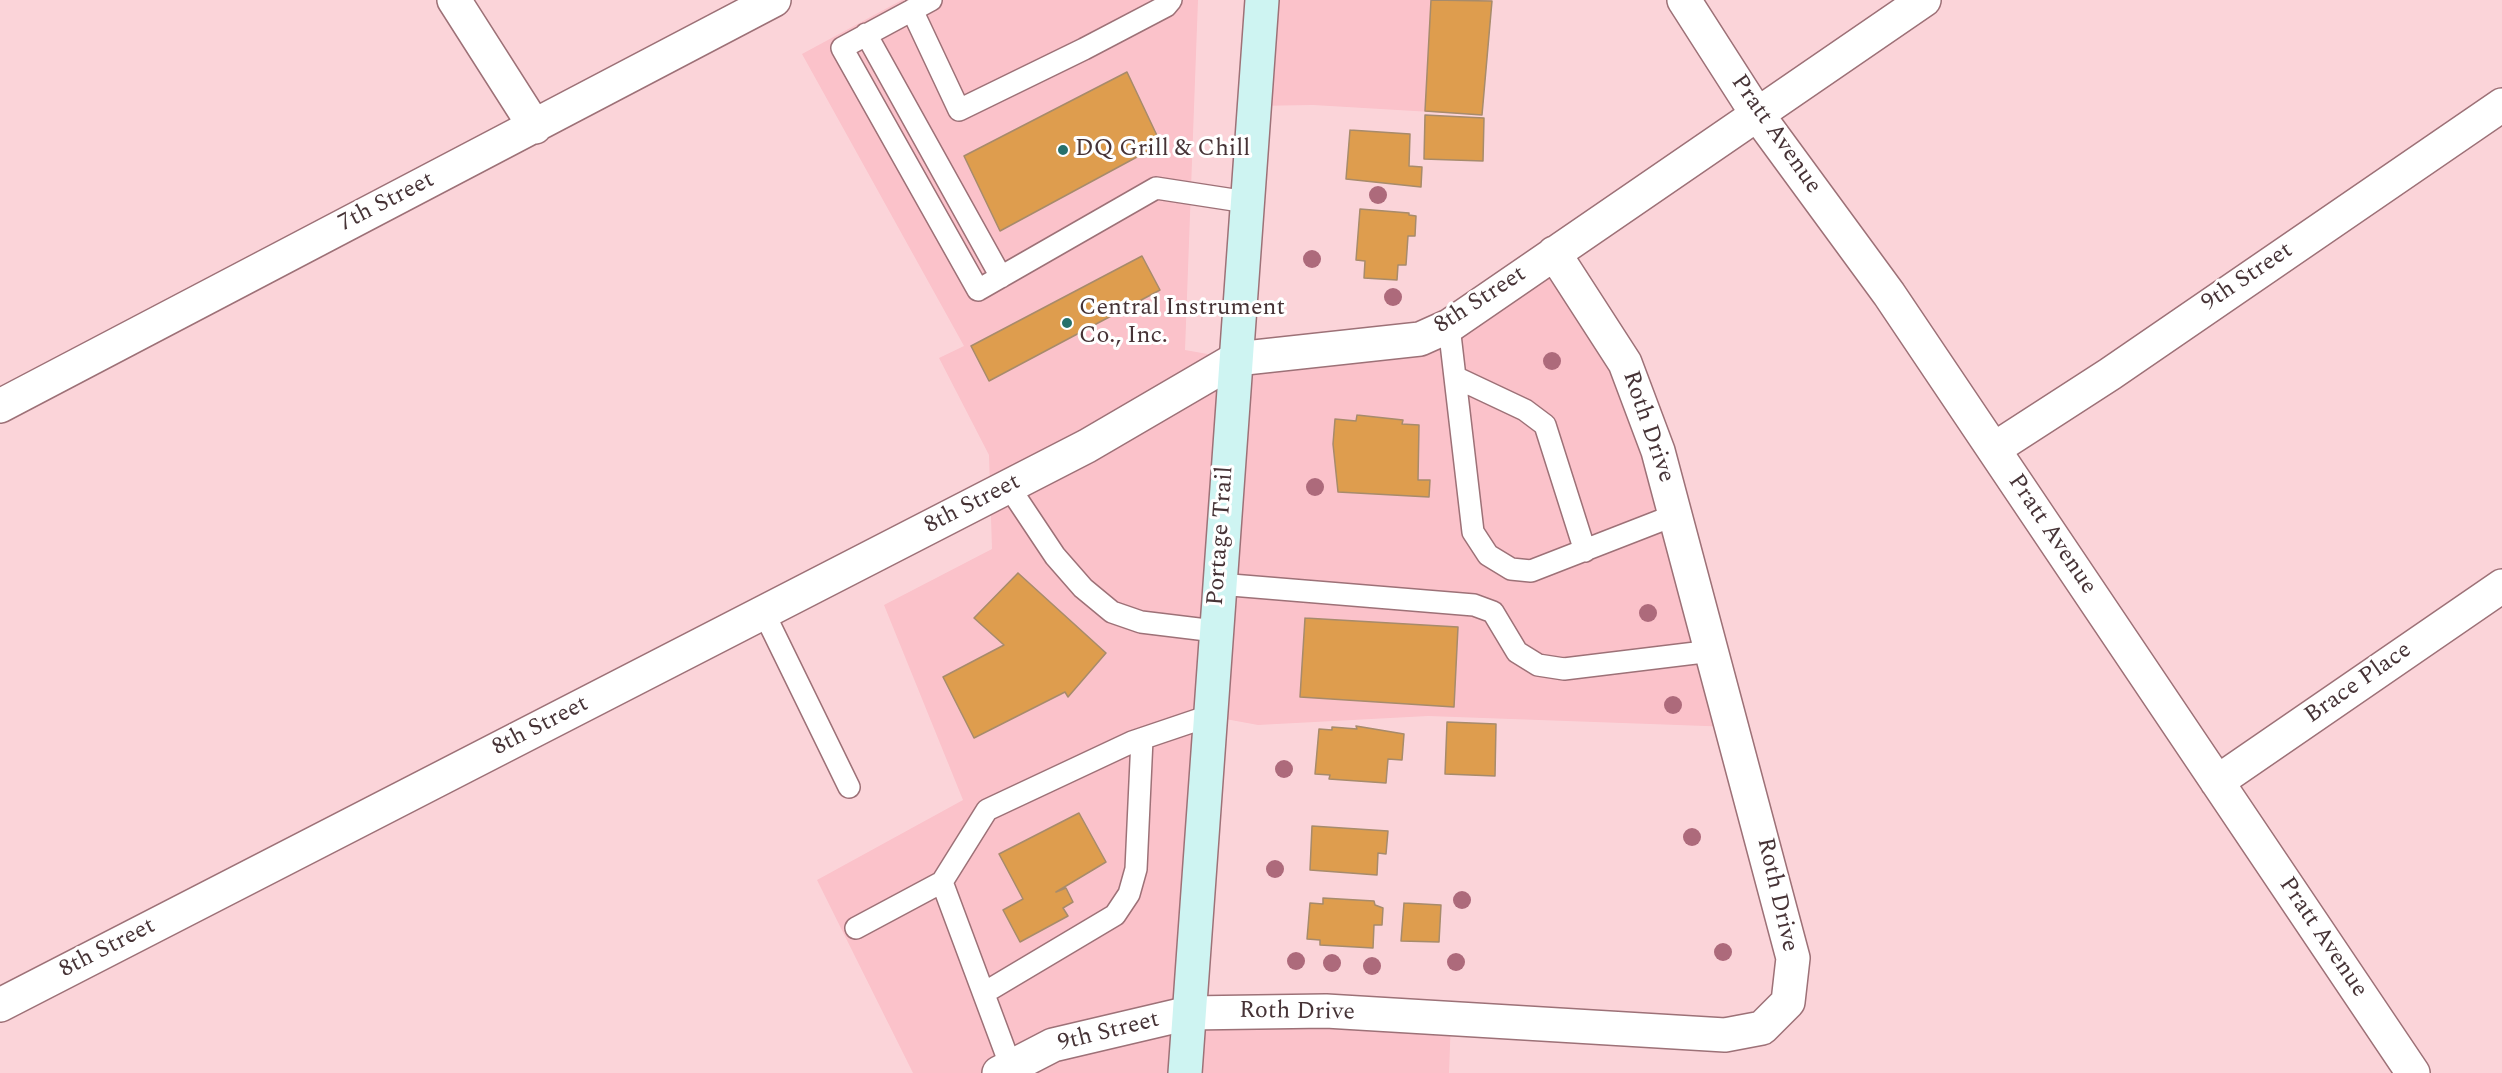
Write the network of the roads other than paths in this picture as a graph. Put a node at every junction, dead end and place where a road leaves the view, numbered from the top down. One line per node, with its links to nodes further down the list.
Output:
1 (454, 0): 11 (street)
2 (774, 0): 11 (street, 7th Street)
3 (931, 0): 8 (lane)
4 (1171, 0): 8 (lane)
5 (1262, 0): 12 (main road, Portage Trail)
6 (1684, 0): 10 (street, Pratt Avenue)
7 (1924, 0): 10 (street, 8th Street)
8 (912, 10): 12 (lane)
9 (2502, 105): 18 (street, 9th Street)
10 (1757, 114): 13 (street, 8th Street); 18 (street, Pratt Avenue)
11 (535, 127): 17 (street, 7th Street)
12 (1247, 202): 15 (main road, Portage Trail)
13 (1554, 253): 14 (street, 8th Street); 20 (street, Roth Drive)
14 (1449, 326): 15 (street, 8th Street); 16 (lane)
15 (1236, 359): 19 (street, 8th Street); 22 (main road, Portage Trail)
16 (1455, 377): 21 (lane); 21 (lane)
17 (0, 406)
18 (1994, 449): 29 (street, Pratt Avenue)
19 (1009, 487): 24 (street, 8th Street); 25 (lane)
20 (1675, 515): 21 (lane); 26 (street, Roth Drive)
21 (1585, 551)
22 (1219, 584): 25 (main road, Portage Trail); 26 (lane)
23 (2502, 586): 29 (street, Brace Place)
24 (764, 613): 30 (lane); 34 (street, 8th Street)
25 (1215, 631): 27 (main road, Portage Trail)
26 (1712, 651): 35 (street, Roth Drive)
27 (1209, 716): 28 (lane); 35 (main road, Portage Trail)
28 (1142, 739): 31 (lane); 33 (lane)
29 (2217, 782): 38 (street, Pratt Avenue)
30 (849, 787)
31 (942, 882): 32 (lane); 33 (lane)
32 (856, 928)
33 (984, 993): 36 (lane)
34 (0, 1005)
35 (1189, 1013): 36 (street, 9th Street); 37 (main road, Portage Trail)
36 (1005, 1070)
37 (1185, 1073)
38 (2413, 1073)

